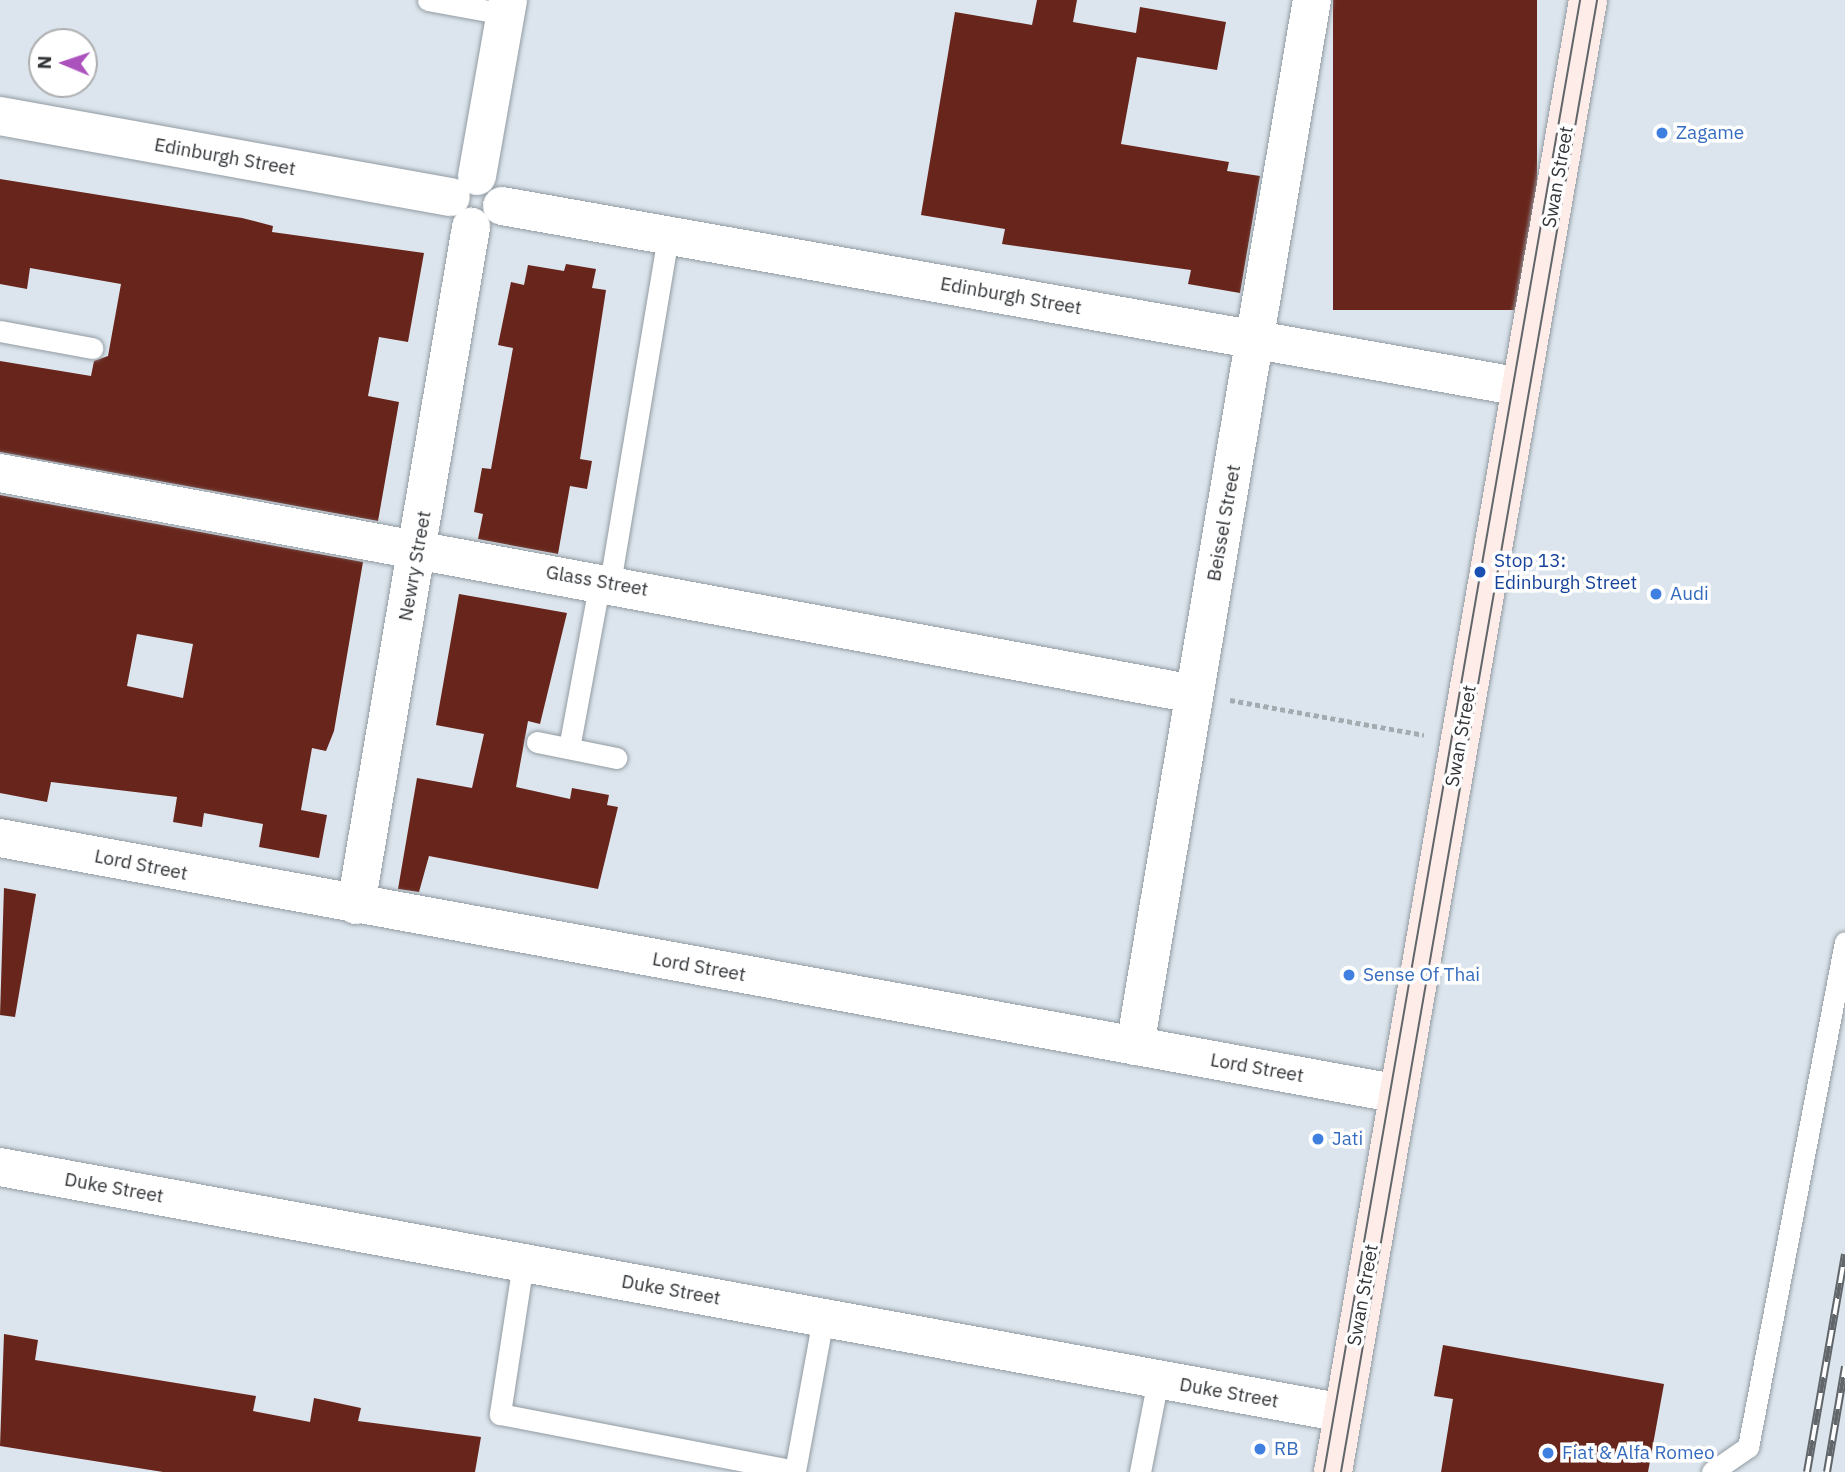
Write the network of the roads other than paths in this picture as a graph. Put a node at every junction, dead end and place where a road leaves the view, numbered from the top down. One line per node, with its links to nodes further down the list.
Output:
1 (428, 0): 4 (lane)
2 (1312, 0): 9 (street, Beissel Street)
3 (1588, 0): 11 (main road, Swan Street)
4 (507, 7): 6 (street, Newry Street)
5 (0, 116): 6 (street, Edinburgh Street)
6 (475, 201): 7 (street, Edinburgh Street); 13 (street, Newry Street)
7 (668, 235): 9 (street, Edinburgh Street); 14 (lane)
8 (0, 331): 10 (lane)
9 (1256, 340): 11 (street, Edinburgh Street); 15 (street, Beissel Street)
10 (92, 348)
11 (1521, 387): 23 (main road, Swan Street)
12 (0, 473): 13 (street, Glass Street)
13 (418, 548): 14 (street, Glass Street); 20 (street, Newry Street)
14 (605, 582): 15 (street, Glass Street); 17 (lane)
15 (1193, 694): 22 (street, Beissel Street)
16 (537, 742): 17 (lane)
17 (569, 748): 18 (lane)
18 (616, 758)
19 (0, 838): 20 (street, Lord Street)
20 (356, 905): 22 (street, Lord Street)
21 (1845, 942): 31 (lane)
22 (1135, 1046): 23 (street, Lord Street)
23 (1399, 1094): 28 (main road, Swan Street)
24 (0, 1167): 25 (street, Duke Street)
25 (523, 1263): 26 (street, Duke Street); 26 (lane)
26 (822, 1318): 27 (street, Duke Street)
27 (1158, 1379): 28 (street, Duke Street); 29 (lane)
28 (1343, 1413): 30 (main road, Swan Street)
29 (1140, 1472)
30 (1333, 1472)
31 (1712, 1472)

